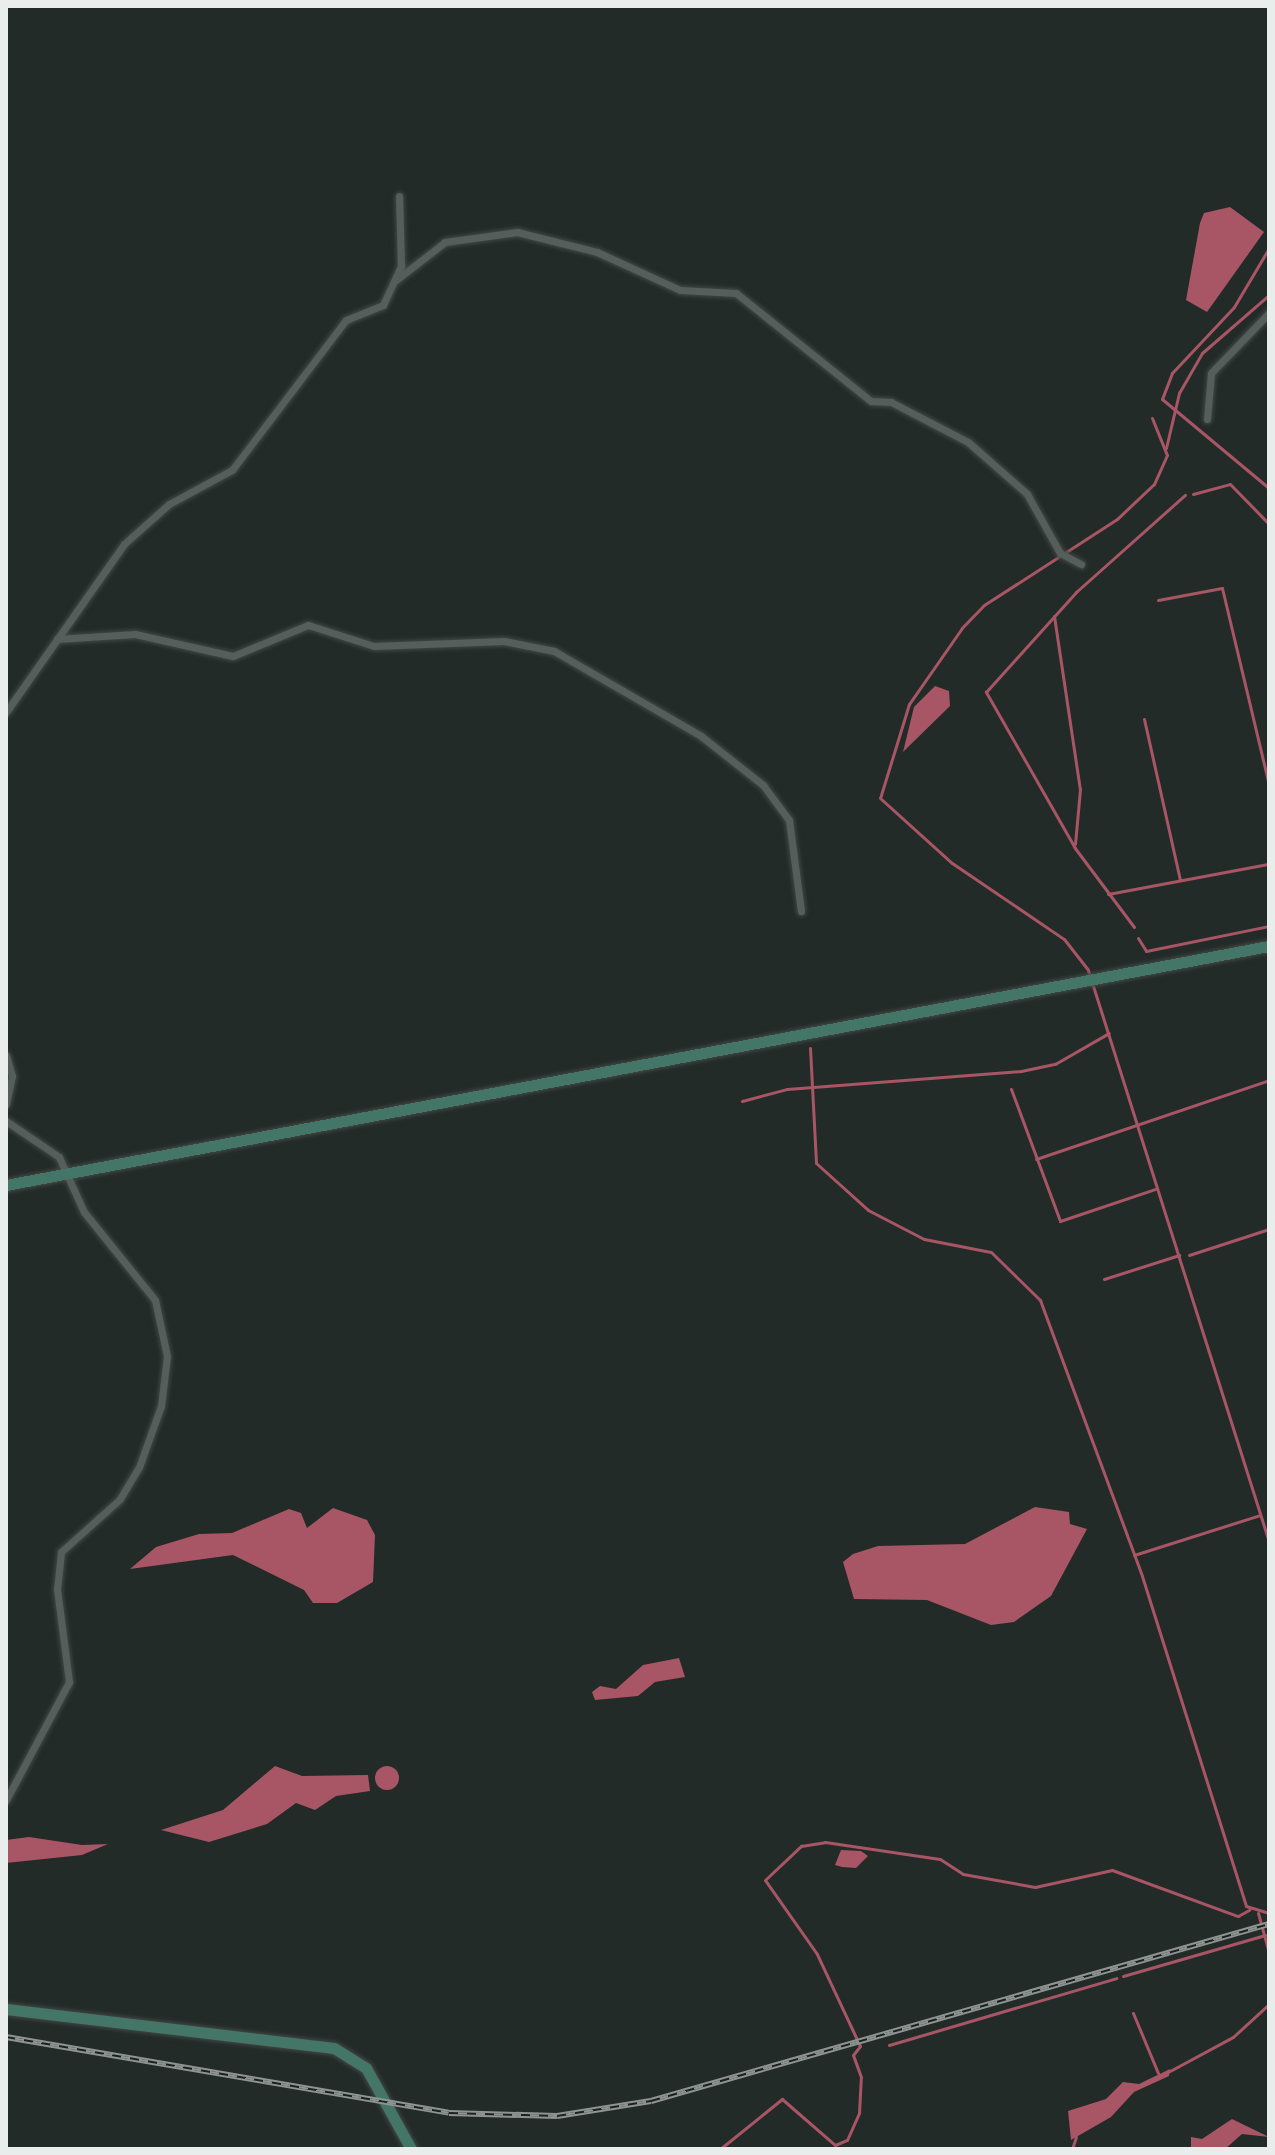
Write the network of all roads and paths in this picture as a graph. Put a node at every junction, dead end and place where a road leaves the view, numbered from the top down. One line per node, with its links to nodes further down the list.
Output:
1 (399, 196): 2 (street)
2 (396, 280): 5 (street); 6 (street)
3 (1269, 313): 4 (street)
4 (1207, 419)
5 (1081, 564)
6 (57, 639): 7 (street); 8 (street)
7 (6, 712)
8 (801, 911)
9 (1269, 946): 13 (main road)
10 (6, 1055): 11 (street)
11 (6, 1104)
12 (6, 1121): 13 (street)
13 (69, 1172): 14 (main road); 15 (street)
14 (6, 1185)
15 (6, 1800)
16 (6, 2009): 17 (main road)
17 (411, 2149)

